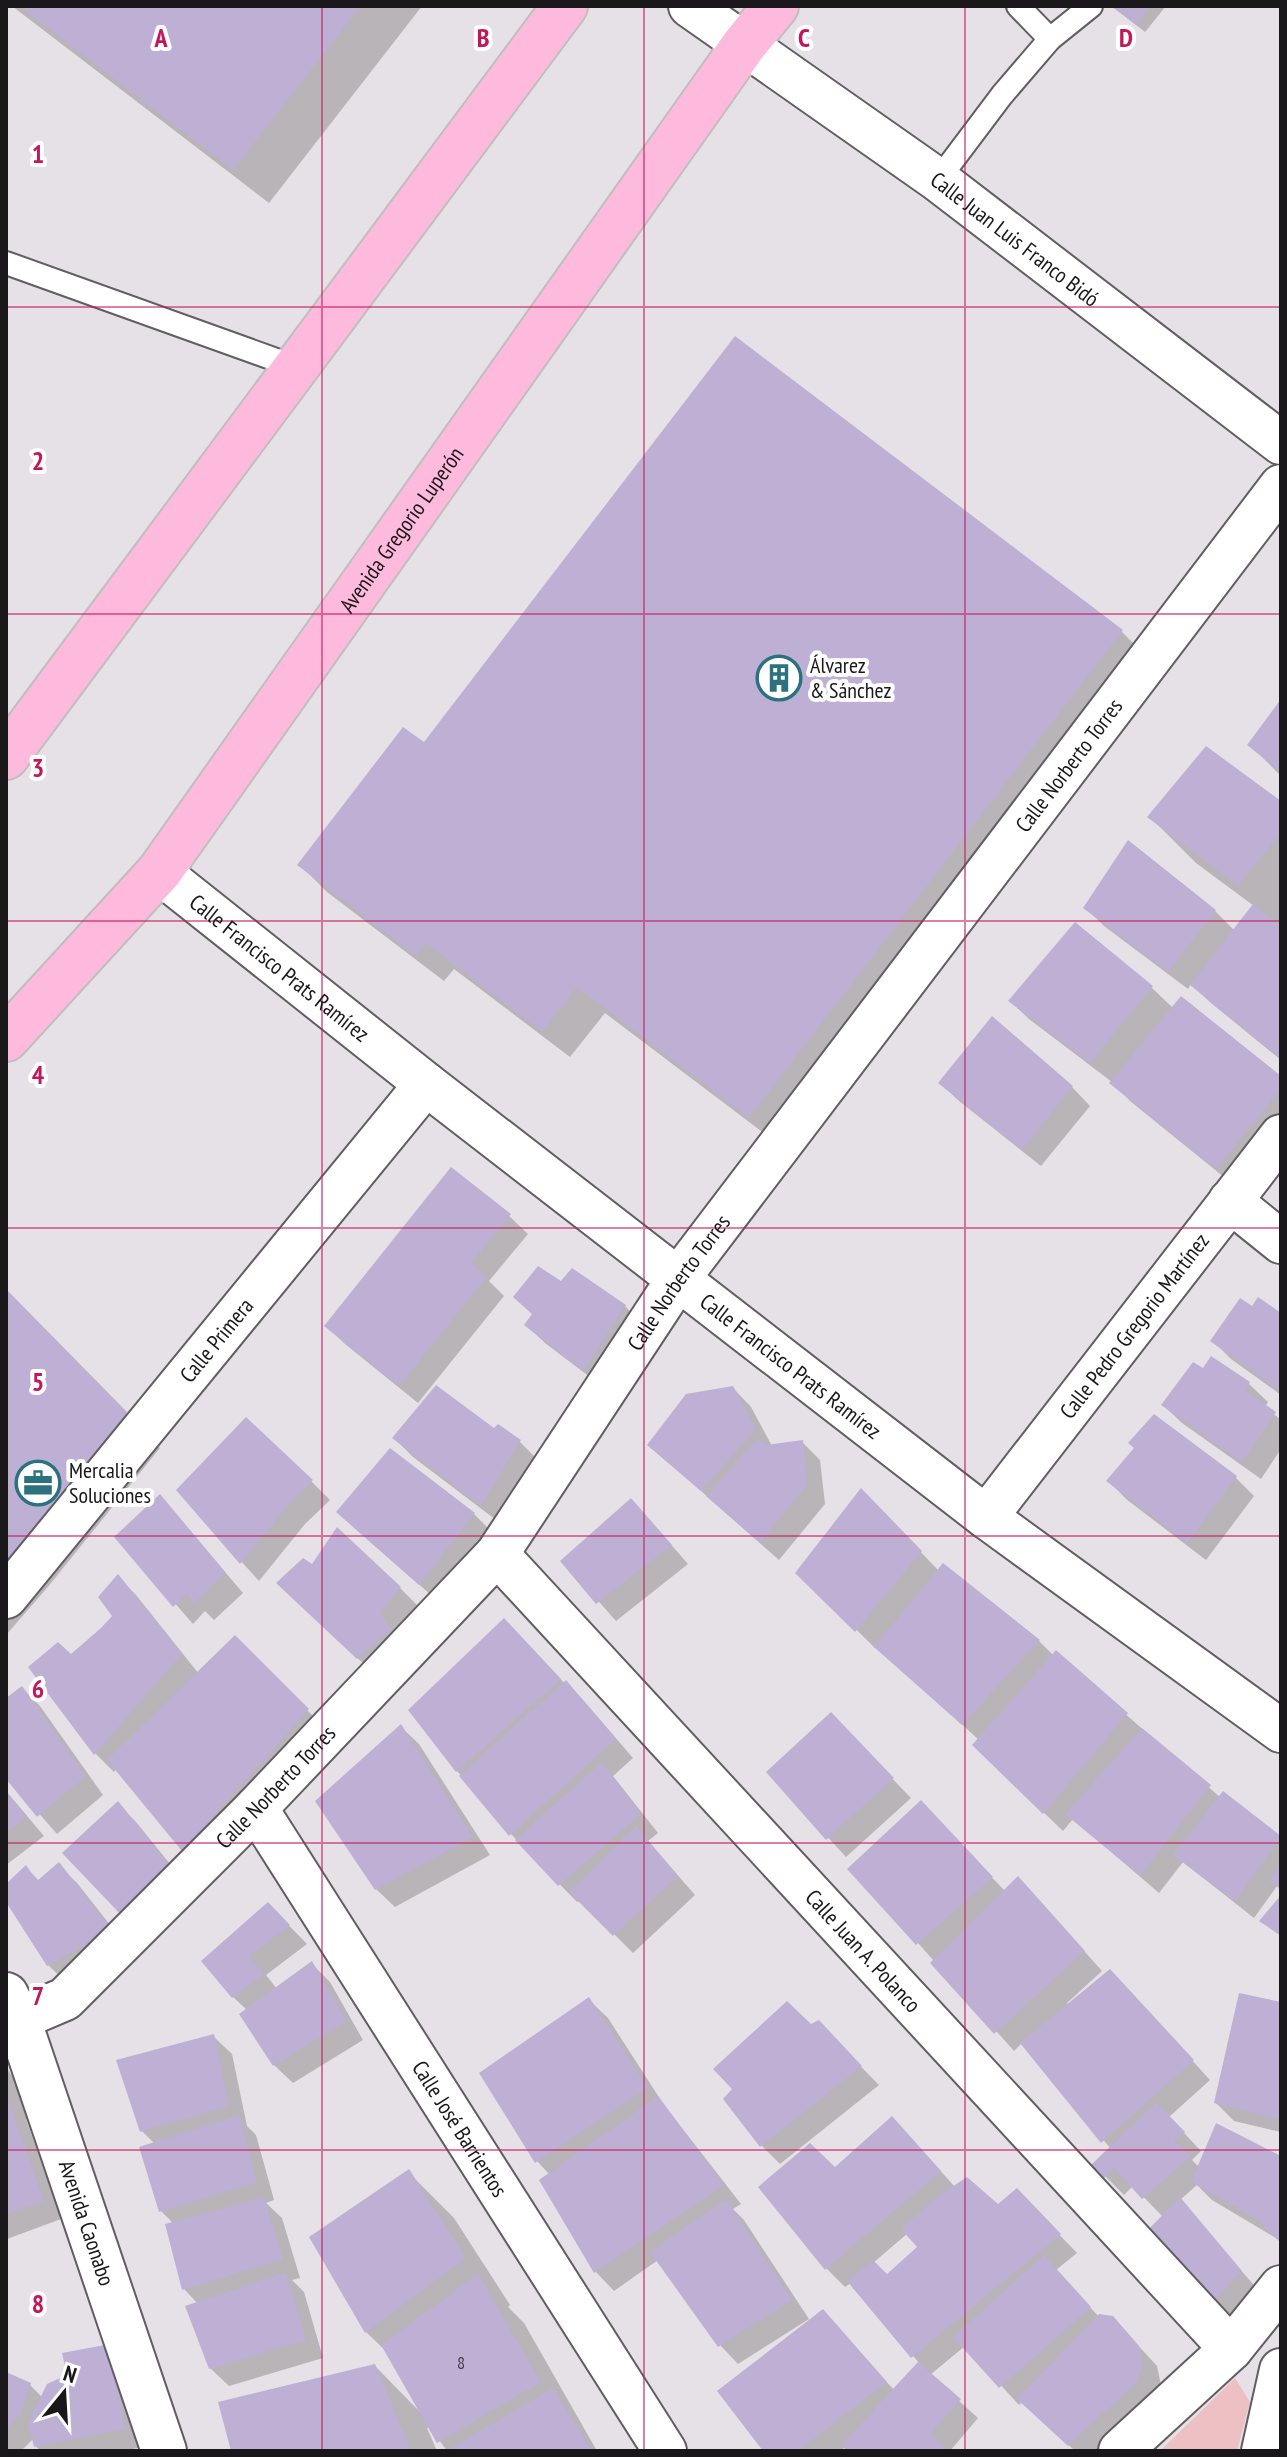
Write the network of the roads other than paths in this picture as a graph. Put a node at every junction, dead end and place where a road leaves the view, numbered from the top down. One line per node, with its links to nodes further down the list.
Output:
1 (565, 6): 10 (main road)
2 (690, 6): 7 (street, Calle Juan Luis Franco Bidó)
3 (776, 6): 7 (main road, Avenida Gregorio Luperón)
4 (1018, 6): 6 (lane)
5 (1091, 6): 6 (lane)
6 (1050, 39): 8 (lane)
7 (744, 45): 8 (street, Calle Juan Luis Franco Bidó); 14 (main road, Avenida Gregorio Luperón)
8 (938, 180): 11 (street, Calle Juan Luis Franco Bidó)
9 (6, 263): 10 (lane)
10 (296, 367): 13 (main road)
11 (1281, 443)
12 (1281, 486): 20 (street, Calle Norberto Torres)
13 (6, 757)
14 (159, 872): 15 (main road, Avenida Gregorio Luperón); 16 (street, Calle Francisco Prats Ramírez)
15 (6, 1039)
16 (426, 1084): 20 (street, Calle Francisco Prats Ramírez); 23 (street, Calle Primera)
17 (1281, 1136): 18 (street, Calle Pedro Gregorio Martínez)
18 (1230, 1201): 19 (street); 21 (street, Calle Pedro Gregorio Martínez)
19 (1281, 1242)
20 (678, 1279): 21 (street, Calle Francisco Prats Ramírez); 22 (street, Calle Norberto Torres)
21 (986, 1517): 24 (street, Calle Francisco Prats Ramírez)
22 (497, 1554): 25 (street, Calle Norberto Torres); 28 (street, Calle Juan A. Polanco)
23 (6, 1597)
24 (1281, 1731)
25 (256, 1808): 26 (street, Calle Norberto Torres); 31 (street, Calle José Barrientos)
26 (12, 2007): 30 (street, Avenida Caonabo)
27 (1281, 2287): 28 (street)
28 (1231, 2349): 32 (street)
29 (1281, 2370): 33 (street)
30 (164, 2451)
31 (665, 2451)
32 (1120, 2451)
33 (1263, 2451)

